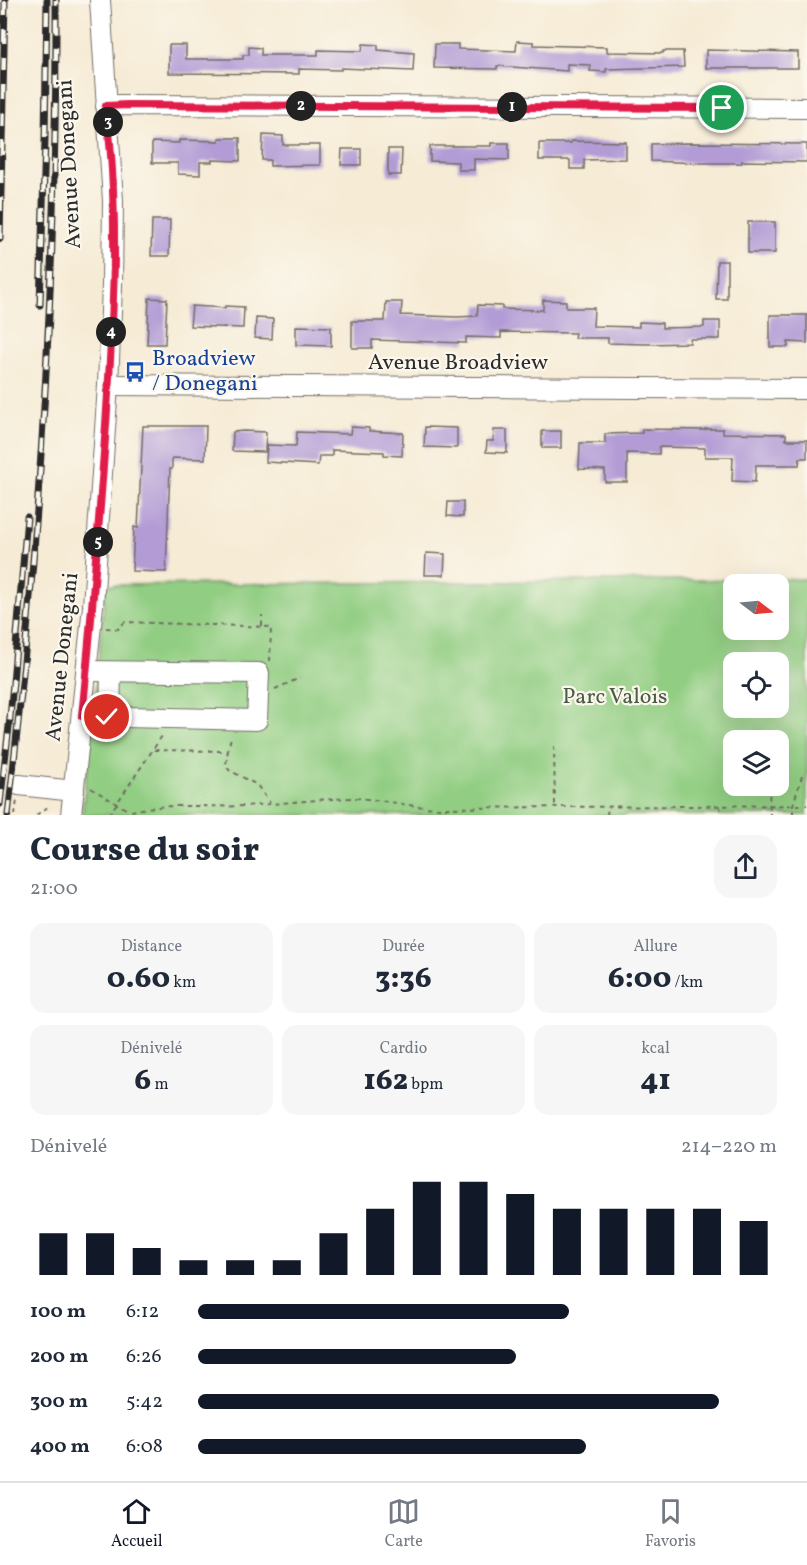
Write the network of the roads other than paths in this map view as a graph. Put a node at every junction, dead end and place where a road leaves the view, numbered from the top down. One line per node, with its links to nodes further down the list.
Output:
1 (100, 0): 2 (street, Avenue Donegani)
2 (106, 106): 3 (street); 4 (street, Avenue Donegani)
3 (807, 108)
4 (108, 385): 5 (street, Avenue Broadview); 6 (street, Avenue Donegani)
5 (807, 389)
6 (87, 671): 7 (street); 8 (street, Avenue Donegani)
7 (111, 672): 9 (street); 9 (street)
8 (82, 716): 9 (street); 11 (street, Avenue Donegani)
9 (110, 717)
10 (19, 785): 11 (street)
11 (79, 789): 12 (street, Avenue Donegani)
12 (71, 815)

